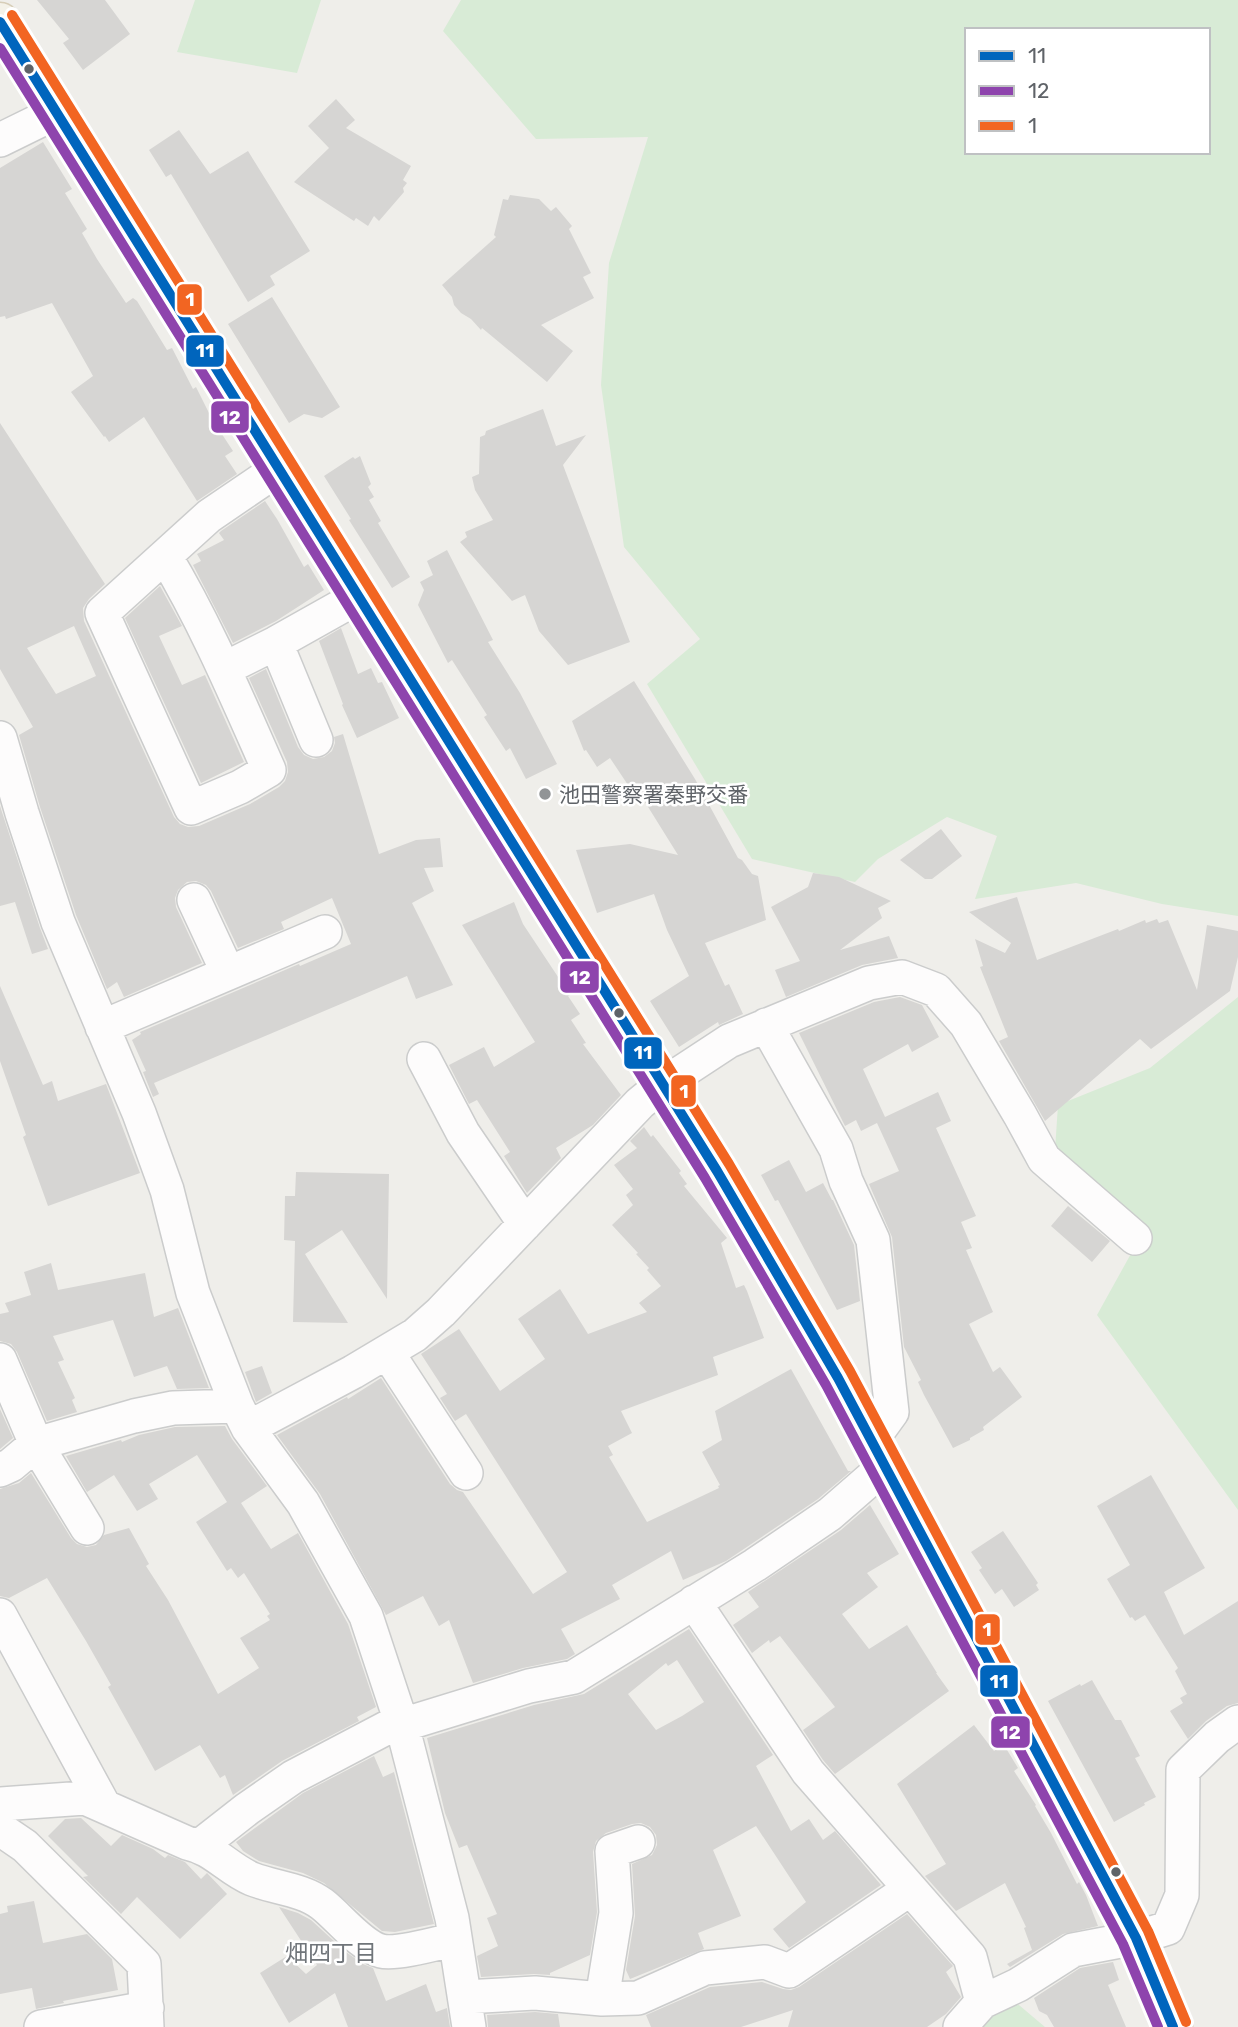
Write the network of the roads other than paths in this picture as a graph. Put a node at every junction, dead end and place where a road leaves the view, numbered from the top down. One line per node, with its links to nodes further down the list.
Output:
1 (0, 22): 2 (main road)
2 (57, 112): 3 (street); 4 (main road)
3 (0, 140)
4 (278, 469): 5 (street); 6 (main road)
5 (165, 556): 8 (street); 8 (street)
6 (358, 597): 7 (street); 17 (main road)
7 (276, 643): 8 (street); 9 (street)
8 (224, 669)
9 (316, 740)
10 (1, 746): 15 (street)
11 (194, 900): 13 (street)
12 (325, 932): 13 (street)
13 (228, 973): 15 (street)
14 (766, 1026): 17 (street); 19 (street); 24 (street)
15 (102, 1027): 22 (street)
16 (424, 1059): 18 (street)
17 (662, 1085): 18 (street); 24 (main road)
18 (524, 1224): 20 (street)
19 (1135, 1238)
20 (387, 1352): 22 (street); 26 (street)
21 (0, 1360): 23 (street)
22 (242, 1417): 23 (street); 31 (street)
23 (36, 1444): 25 (street); 27 (street)
24 (877, 1454): 28 (street); 38 (main road)
25 (0, 1470)
26 (467, 1473)
27 (87, 1528)
28 (694, 1602): 31 (street); 37 (street)
29 (0, 1615): 33 (street)
30 (1238, 1722): 38 (street)
31 (402, 1725): 36 (street); 39 (street)
32 (0, 1804): 33 (street)
33 (103, 1804): 36 (street)
34 (0, 1829): 43 (street)
35 (638, 1842): 40 (street)
36 (201, 1846): 39 (street)
37 (910, 1889): 40 (street); 41 (street)
38 (1136, 1938): 41 (street); 46 (main road)
39 (455, 1939): 42 (street)
40 (602, 1999): 42 (street)
41 (982, 2002): 45 (street)
42 (467, 2012)
43 (147, 2018): 44 (street)
44 (41, 2027)
45 (960, 2027)
46 (1173, 2027)

